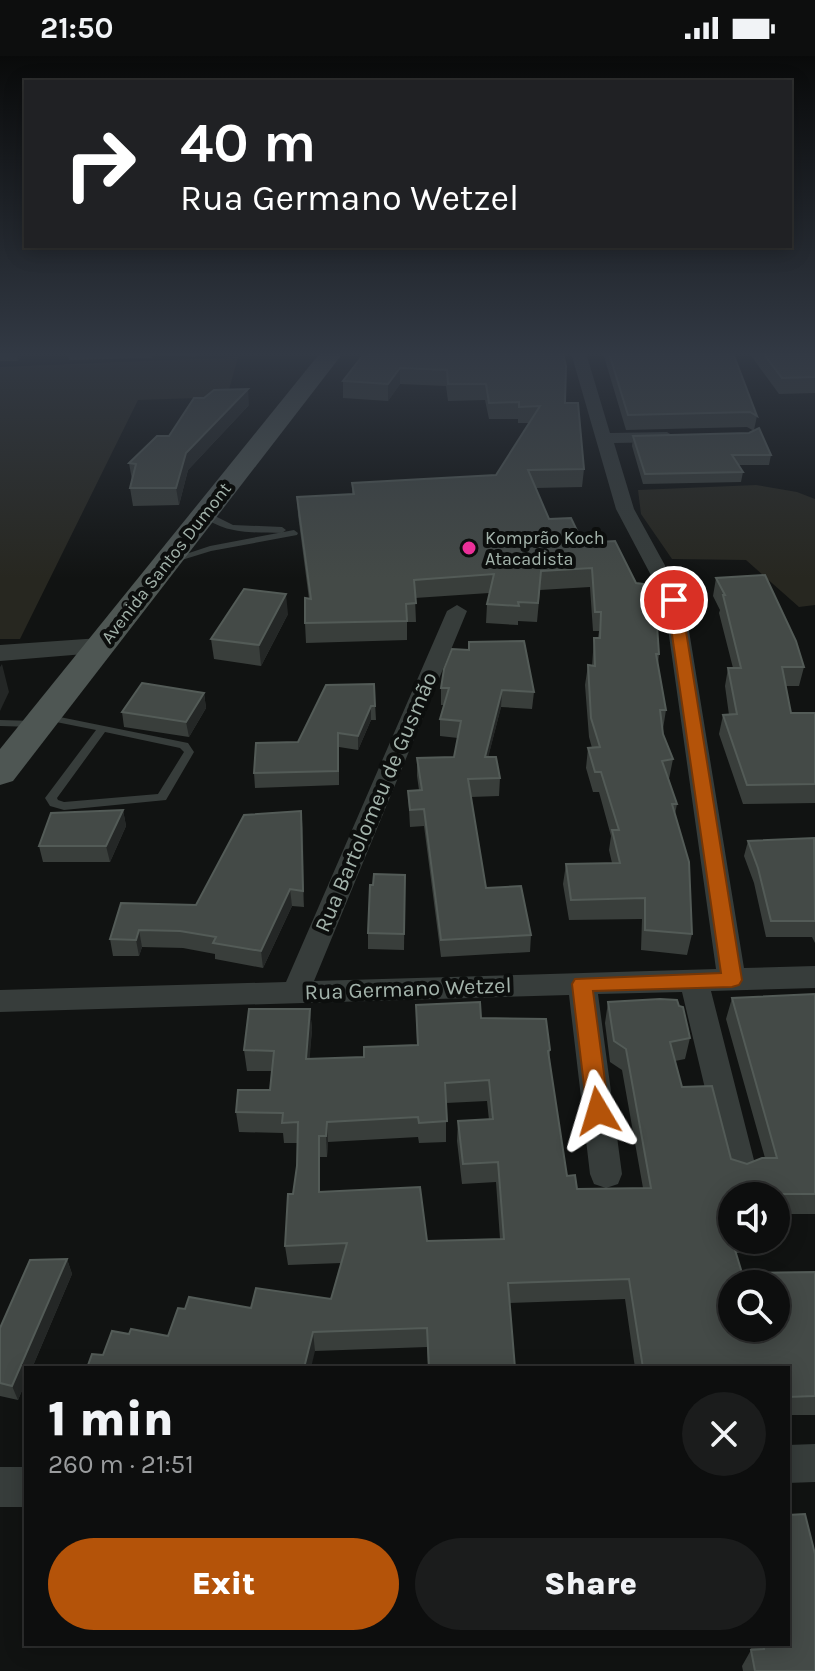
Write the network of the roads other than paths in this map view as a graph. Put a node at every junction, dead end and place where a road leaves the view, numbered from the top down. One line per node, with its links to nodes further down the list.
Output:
1 (273, 428): 5 (main road, Avenida Santos Dumont)
2 (600, 428): 4 (street)
3 (690, 437): 4 (street)
4 (603, 438): 15 (street)
5 (205, 514): 6 (main road, Avenida Santos Dumont); 6 (lane)
6 (167, 562): 8 (main road, Avenida Santos Dumont)
7 (457, 611): 18 (street, Rua Bartolomeu de Gusmão)
8 (100, 646): 9 (street); 10 (main road, Avenida Santos Dumont)
9 (0, 653)
10 (42, 720): 11 (lane); 12 (lane); 13 (main road, Avenida Santos Dumont)
11 (0, 723)
12 (103, 728): 12 (lane)
13 (0, 773)
14 (815, 977): 15 (street, Rua Germano Wetzel)
15 (732, 980): 16 (street, Rua Germano Wetzel)
16 (694, 981): 17 (street, Rua Germano Wetzel); 20 (street)
17 (582, 984): 18 (street, Rua Germano Wetzel); 21 (street)
18 (295, 993): 19 (street, Rua Germano Wetzel)
19 (0, 1001)
20 (740, 1168)
21 (606, 1174)
22 (815, 1463): 23 (street)
23 (790, 1464)
24 (0, 1487): 25 (street)
25 (24, 1487)

